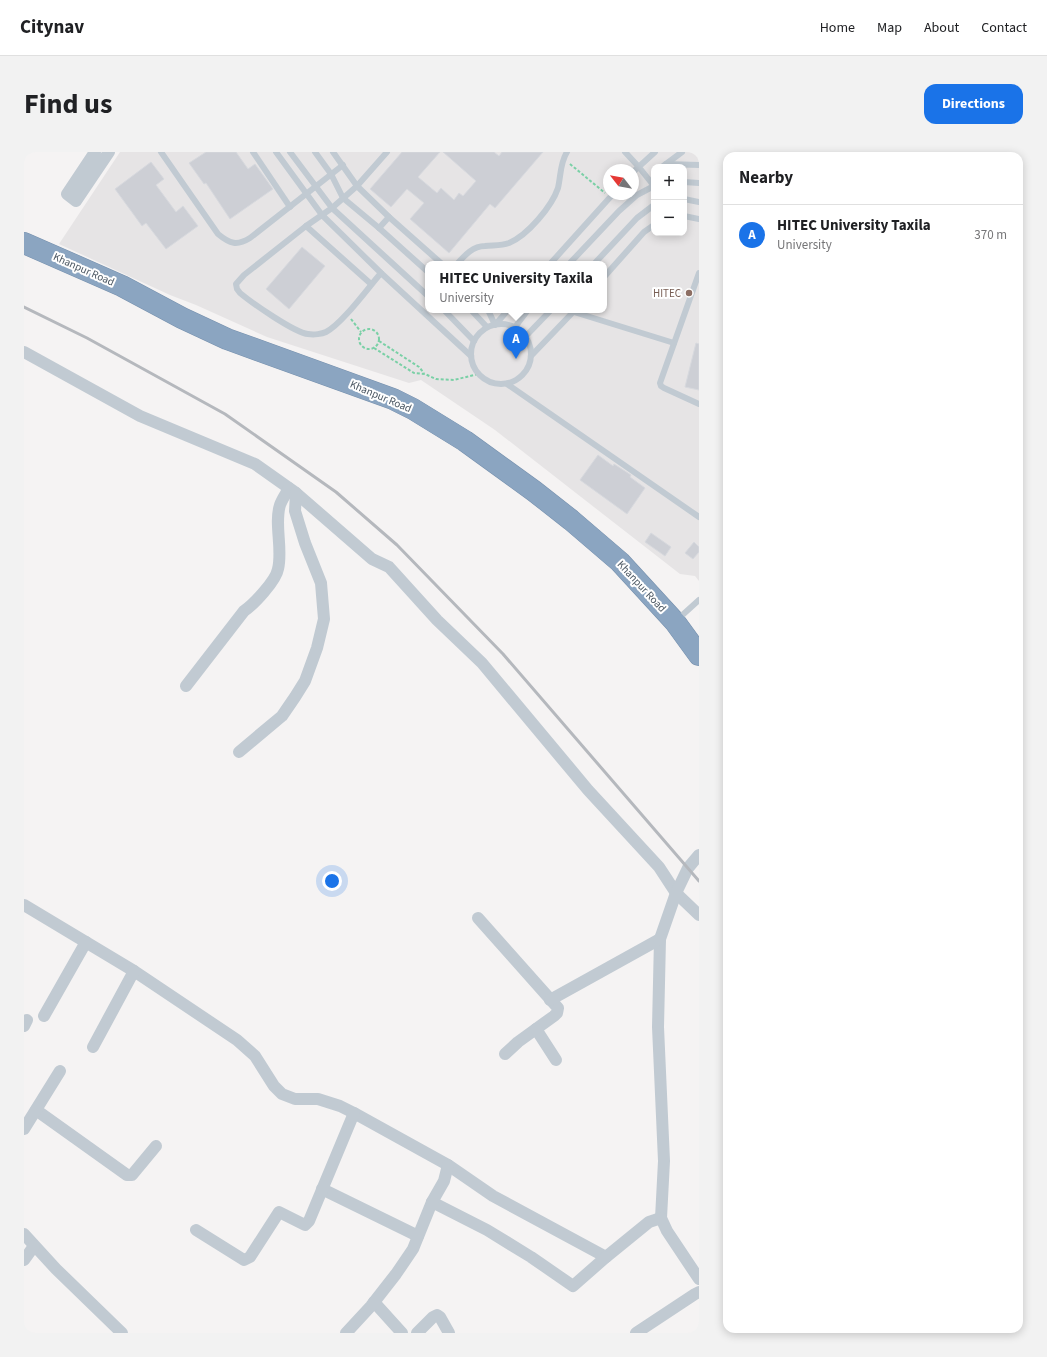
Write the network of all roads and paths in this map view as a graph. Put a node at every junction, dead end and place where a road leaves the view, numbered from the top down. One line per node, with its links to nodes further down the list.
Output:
1 (95, 152): 2 (street)
2 (108, 152)
3 (161, 152): 37 (lane)
4 (253, 152): 37 (lane)
5 (276, 152): 32 (lane)
6 (290, 152): 28 (lane)
7 (316, 152): 22 (lane)
8 (333, 152): 17 (lane)
9 (387, 152): 29 (lane)
10 (567, 152): 14 (lane)
11 (625, 152): 15 (lane)
12 (655, 152): 18 (lane)
13 (682, 152): 16 (lane)
14 (563, 158): 31 (path); 49 (lane)
15 (636, 164)
16 (665, 164)
17 (342, 165): 22 (lane); 29 (lane)
18 (639, 165)
19 (687, 165): 20 (lane)
20 (699, 165)
21 (639, 167): 24 (lane)
22 (331, 174): 28 (lane); 33 (lane)
23 (651, 176): 24 (lane)
24 (648, 178): 25 (lane)
25 (651, 182)
26 (687, 182): 27 (lane)
27 (699, 183)
28 (315, 186): 32 (lane); 39 (lane)
29 (357, 186): 33 (lane); 41 (lane)
30 (651, 188): 51 (lane)
31 (603, 189)
32 (306, 194): 37 (lane); 40 (lane)
33 (343, 198): 39 (lane); 46 (lane)
34 (608, 200): 50 (lane)
35 (687, 200): 36 (lane)
36 (699, 202)
37 (290, 207)
38 (651, 207): 52 (lane)
39 (332, 208): 40 (lane); 58 (lane)
40 (322, 215): 44 (lane); 54 (lane)
41 (389, 217): 46 (lane); 48 (lane)
42 (687, 217): 43 (lane)
43 (699, 219)
44 (306, 226): 57 (lane); 59 (lane)
45 (651, 226): 56 (lane)
46 (379, 228): 53 (lane)
47 (24, 243): 87 (highway, Khanpur Road)
48 (439, 261)
49 (460, 261)
50 (553, 261)
51 (572, 261)
52 (597, 261)
53 (425, 269)
54 (381, 273): 57 (lane); 78 (lane)
55 (699, 273): 75 (lane)
56 (607, 274)
57 (372, 284): 59 (lane)
58 (425, 293)
59 (347, 313): 71 (path)
60 (447, 313): 74 (lane)
61 (474, 313): 69 (lane)
62 (489, 313): 68 (lane)
63 (505, 313): 68 (lane)
64 (526, 313): 70 (lane)
65 (548, 313): 72 (lane)
66 (573, 313): 79 (lane)
67 (581, 313): 75 (lane)
68 (494, 325): 69 (lane); 70 (lane)
69 (487, 327): 74 (lane)
70 (515, 327): 72 (lane)
71 (361, 332): 73 (path); 76 (path)
72 (525, 337): 79 (lane)
73 (379, 341): 76 (path); 80 (path)
74 (474, 341): 78 (lane)
75 (674, 343): 83 (lane)
76 (374, 348): 80 (path)
77 (24, 352): 84 (street)
78 (471, 356): 81 (lane)
79 (531, 356): 82 (lane)
80 (425, 374): 81 (path)
81 (478, 374): 82 (lane)
82 (507, 384): 85 (lane)
83 (699, 404)
84 (293, 491): 89 (street); 90 (street); 92 (street)
85 (699, 517)
86 (699, 600): 87 (lane)
87 (675, 622): 88 (highway, Khanpur Road)
88 (699, 654)
89 (186, 686)
90 (239, 752)
91 (699, 855): 92 (street)
92 (676, 893): 94 (street); 96 (street)
93 (24, 905): 97 (street)
94 (699, 915)
95 (478, 918): 99 (street)
96 (660, 939): 99 (street); 113 (street)
97 (86, 942): 98 (street); 100 (street)
98 (134, 972): 102 (street); 107 (street)
99 (550, 1000): 101 (street)
100 (44, 1016)
101 (536, 1029): 103 (street); 104 (street)
102 (93, 1047)
103 (505, 1054)
104 (556, 1060)
105 (60, 1071): 106 (street)
106 (36, 1110): 108 (street); 109 (street)
107 (354, 1113): 110 (street); 111 (street)
108 (24, 1129)
109 (156, 1146)
110 (448, 1165): 112 (street); 118 (street)
111 (322, 1189): 114 (street); 116 (street)
112 (432, 1202): 116 (street); 118 (street)
113 (661, 1218): 118 (street); 120 (street)
114 (196, 1230)
115 (24, 1234): 117 (street)
116 (418, 1236): 122 (street)
117 (34, 1246): 119 (street); 123 (street)
118 (606, 1257)
119 (24, 1260)
120 (699, 1279)
121 (699, 1292): 128 (street)
122 (374, 1302): 124 (street); 125 (street)
123 (122, 1333)
124 (346, 1333)
125 (402, 1333)
126 (417, 1333): 127 (street)
127 (450, 1333)
128 (636, 1333)

